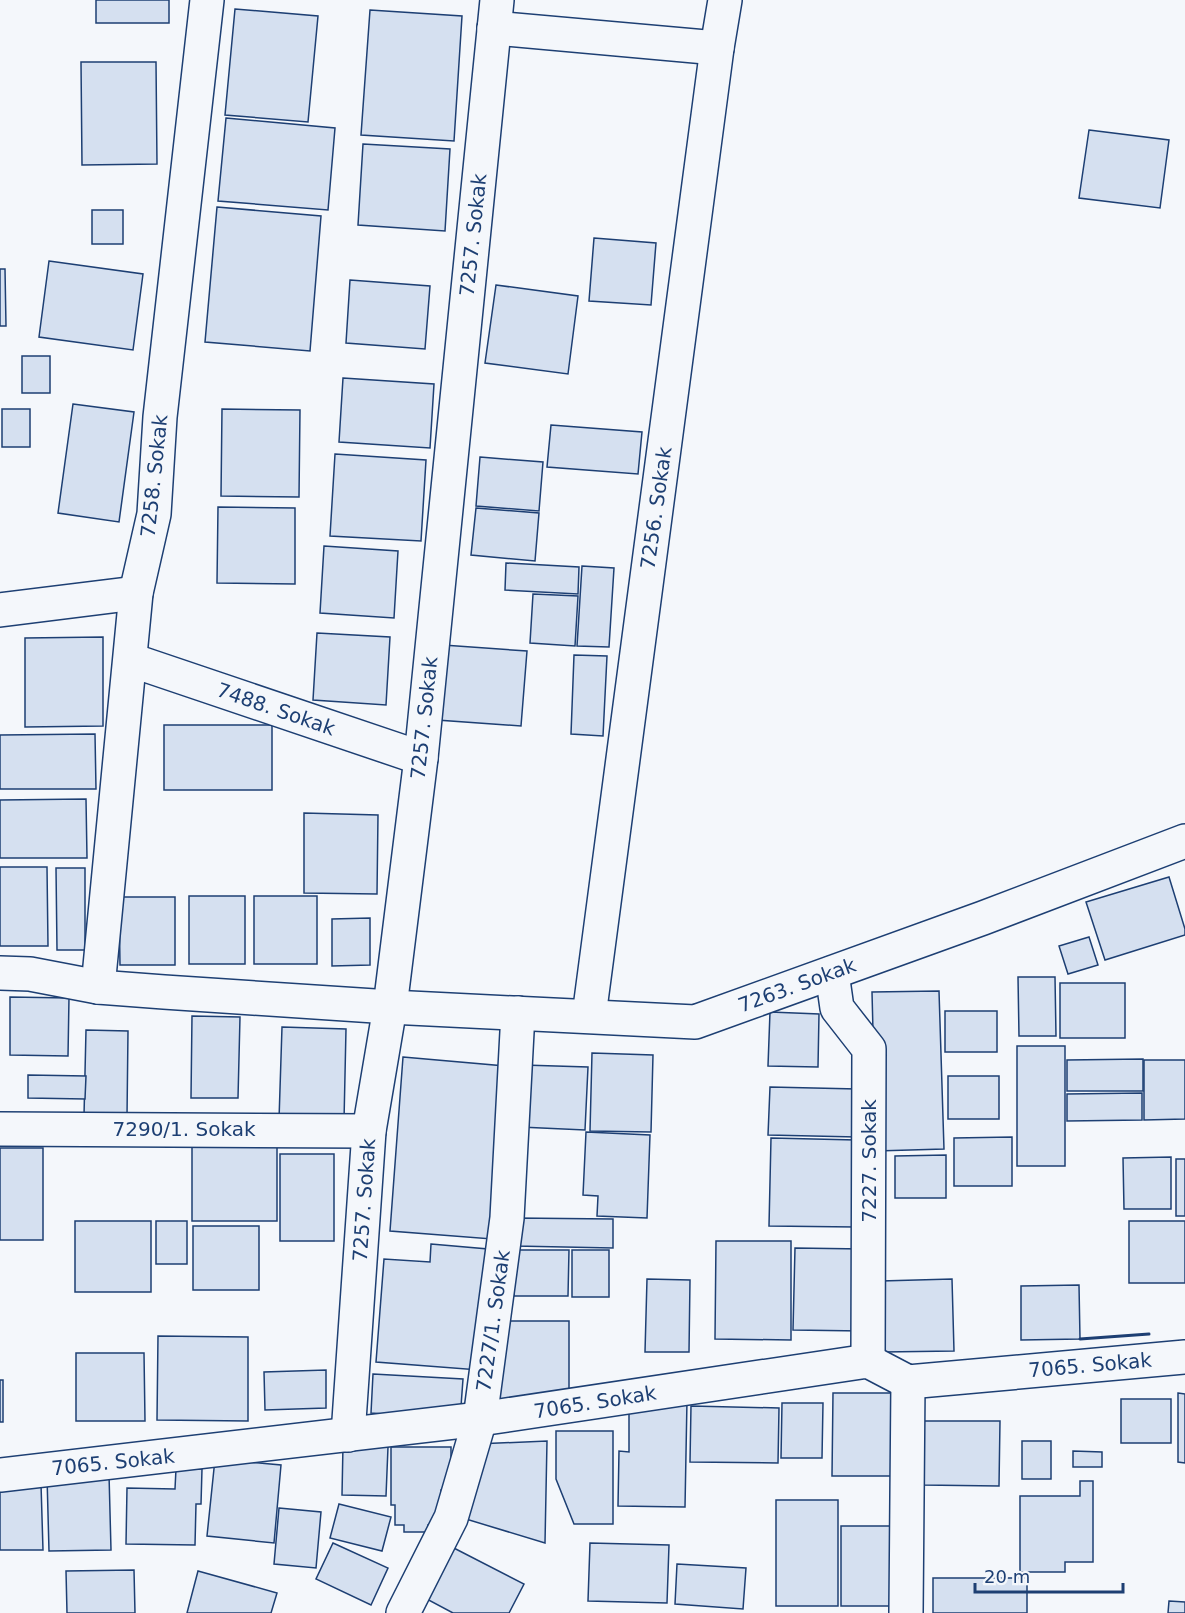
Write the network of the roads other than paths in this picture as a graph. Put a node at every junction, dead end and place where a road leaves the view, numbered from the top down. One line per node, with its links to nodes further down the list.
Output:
1 (207, 0): 5 (street, 7258. Sokak)
2 (725, 0): 4 (street, 7256. Sokak)
3 (496, 14): 4 (street); 8 (street, 7257. Sokak)
4 (717, 48): 15 (street, 7256. Sokak)
5 (136, 593): 6 (street); 7 (street, 7258. Sokak)
6 (0, 610)
7 (131, 660): 8 (street, 7488. Sokak); 12 (street, 7258. Sokak)
8 (421, 758): 13 (street, 7257. Sokak)
9 (1185, 840): 11 (street, 7263. Sokak)
10 (0, 973): 12 (street, 7263. Sokak)
11 (832, 973): 15 (street, 7263. Sokak); 19 (street, 7227. Sokak)
12 (98, 987): 13 (street, 7263. Sokak)
13 (390, 1007): 14 (street, 7263. Sokak); 17 (street, 7257. Sokak)
14 (518, 1013): 15 (street, 7263. Sokak); 21 (street, 7227/1. Sokak)
15 (589, 1016)
16 (0, 1129): 17 (street, 7290/1. Sokak)
17 (369, 1131): 22 (street, 7257. Sokak)
18 (1185, 1357): 20 (street, 7065. Sokak)
19 (868, 1361): 20 (street); 21 (street, 7065. Sokak)
20 (908, 1382): 25 (street)
21 (480, 1419): 22 (street, 7065. Sokak); 24 (street, 7227/1. Sokak)
22 (348, 1435): 23 (street, 7065. Sokak)
23 (0, 1475)
24 (403, 1613)
25 (906, 1613)

